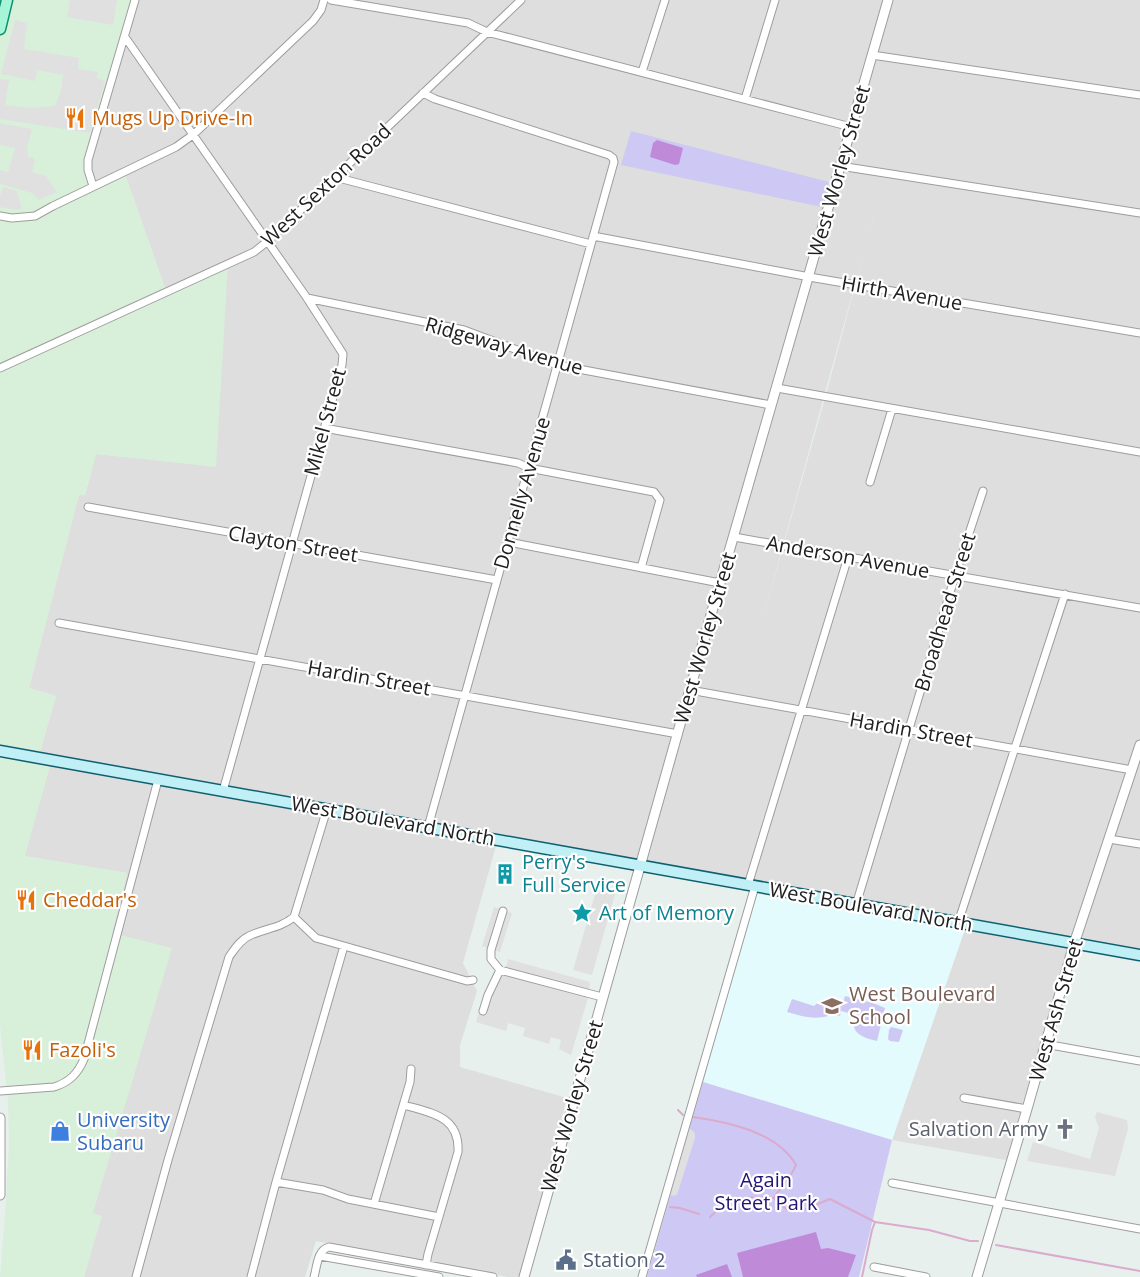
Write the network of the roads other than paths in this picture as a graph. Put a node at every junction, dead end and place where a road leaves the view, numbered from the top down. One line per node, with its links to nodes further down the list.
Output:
1 (7, 0): 9 (main road)
2 (135, 0): 11 (street)
3 (324, 0): 18 (street)
4 (331, 0): 10 (street)
5 (521, 0): 10 (street, West Sexton Road)
6 (664, 0): 13 (street)
7 (775, 0): 16 (street)
8 (888, 0): 12 (street, West Worley Street)
9 (0, 29)
10 (487, 32): 13 (street); 14 (street, West Sexton Road)
11 (125, 37): 18 (street, Mikel Street); 21 (street)
12 (872, 55): 15 (street); 17 (street, West Worley Street)
13 (642, 72): 16 (street)
14 (423, 93): 20 (street, West Sexton Road); 24 (street, Donnelly Avenue)
15 (1140, 95)
16 (745, 99): 17 (street)
17 (851, 128): 19 (street, West Worley Street)
18 (194, 134): 21 (street); 25 (street, Mikel Street)
19 (840, 166): 22 (street); 26 (street, West Worley Street)
20 (335, 177): 24 (street, Hirth Avenue); 25 (street, West Sexton Road)
21 (93, 186): 23 (street)
22 (1140, 213)
23 (0, 216)
24 (592, 240): 26 (street, Hirth Avenue); 29 (street, Donnelly Avenue)
25 (268, 241): 27 (street, Mikel Street); 30 (street, West Sexton Road)
26 (808, 277): 28 (street, Hirth Avenue); 31 (street, West Worley Street)
27 (307, 298): 29 (street, Ridgeway Avenue); 34 (street, Mikel Street)
28 (1140, 333)
29 (557, 365): 32 (street, Ridgeway Avenue); 36 (street, Donnelly Avenue)
30 (0, 368)
31 (777, 388): 32 (street, West Worley Street); 33 (street)
32 (771, 405): 40 (street, West Worley Street)
33 (892, 409): 35 (street); 37 (street)
34 (324, 428): 36 (street); 42 (street, Mikel Street)
35 (1140, 452)
36 (529, 468): 41 (street, Donnelly Avenue); 44 (street)
37 (870, 482)
38 (983, 491): 45 (street, Broadhead Street)
39 (88, 507): 42 (street, Clayton Street)
40 (734, 537): 43 (street, Anderson Avenue); 47 (street, West Worley Street)
41 (508, 542): 44 (street); 46 (street, Donnelly Avenue)
42 (292, 543): 46 (street, Clayton Street); 51 (street, Mikel Street)
43 (848, 557): 45 (street, Anderson Avenue); 54 (street)
44 (641, 568): 47 (street)
45 (956, 576): 48 (street, Anderson Avenue); 55 (street, Broadhead Street)
46 (497, 580): 53 (street, Donnelly Avenue)
47 (720, 583): 52 (street, West Worley Street)
48 (1065, 594): 49 (street, Anderson Avenue); 58 (street)
49 (1140, 608)
50 (59, 623): 51 (street, Hardin Street)
51 (260, 658): 53 (street, Hardin Street); 62 (street, Mikel Street)
52 (690, 690): 54 (street, Hardin Street); 56 (street, West Worley Street)
53 (464, 695): 56 (street, Hardin Street); 64 (street, Donnelly Avenue)
54 (802, 711): 55 (street, Hardin Street); 68 (street)
55 (909, 730): 58 (street, Hardin Street); 69 (street, Broadhead Street)
56 (678, 734): 67 (street, West Worley Street)
57 (1140, 745): 60 (street, West Ash Street)
58 (1016, 749): 60 (street, Hardin Street); 72 (street)
59 (0, 751): 61 (main road, West Boulevard North)
60 (1132, 770): 65 (street, West Ash Street)
61 (158, 780): 62 (main road, West Boulevard North); 83 (street)
62 (223, 791): 63 (main road, West Boulevard North)
63 (327, 809): 64 (main road, West Boulevard North); 71 (street)
64 (428, 827): 67 (main road, West Boulevard North)
65 (1109, 839): 66 (street); 73 (street, West Ash Street)
66 (1140, 844)
67 (641, 866): 68 (main road, West Boulevard North); 78 (street, West Worley Street)
68 (752, 885): 69 (main road, West Boulevard North); 104 (street)
69 (856, 905): 72 (main road, West Boulevard North)
70 (503, 911): 76 (street)
71 (294, 917): 74 (street); 98 (street)
72 (958, 923): 73 (main road, West Boulevard North)
73 (1074, 944): 75 (main road, West Boulevard North); 80 (street, West Ash Street)
74 (344, 946): 77 (street); 88 (street)
75 (1140, 955)
76 (500, 970): 78 (street); 79 (street)
77 (473, 980)
78 (602, 997): 103 (street, West Worley Street)
79 (483, 1011)
80 (1045, 1044): 81 (street); 86 (street, West Ash Street)
81 (1140, 1061)
82 (411, 1069): 85 (street)
83 (0, 1091)
84 (964, 1098): 86 (street)
85 (404, 1105): 92 (street); 93 (street)
86 (1027, 1109): 91 (street, West Ash Street)
87 (0, 1118): 90 (street)
88 (276, 1182): 92 (street); 99 (street)
89 (892, 1183): 91 (street)
90 (0, 1194)
91 (999, 1203): 94 (street); 106 (street, West Ash Street)
92 (374, 1204): 93 (street)
93 (439, 1217): 96 (street)
94 (1140, 1229)
95 (320, 1256): 96 (street); 100 (street); 101 (street)
96 (426, 1265): 102 (street)
97 (874, 1267): 105 (street)
98 (136, 1277)
99 (251, 1277)
100 (314, 1277)
101 (439, 1277)
102 (493, 1277)
103 (524, 1277)
104 (642, 1277)
105 (926, 1277)
106 (977, 1277)

